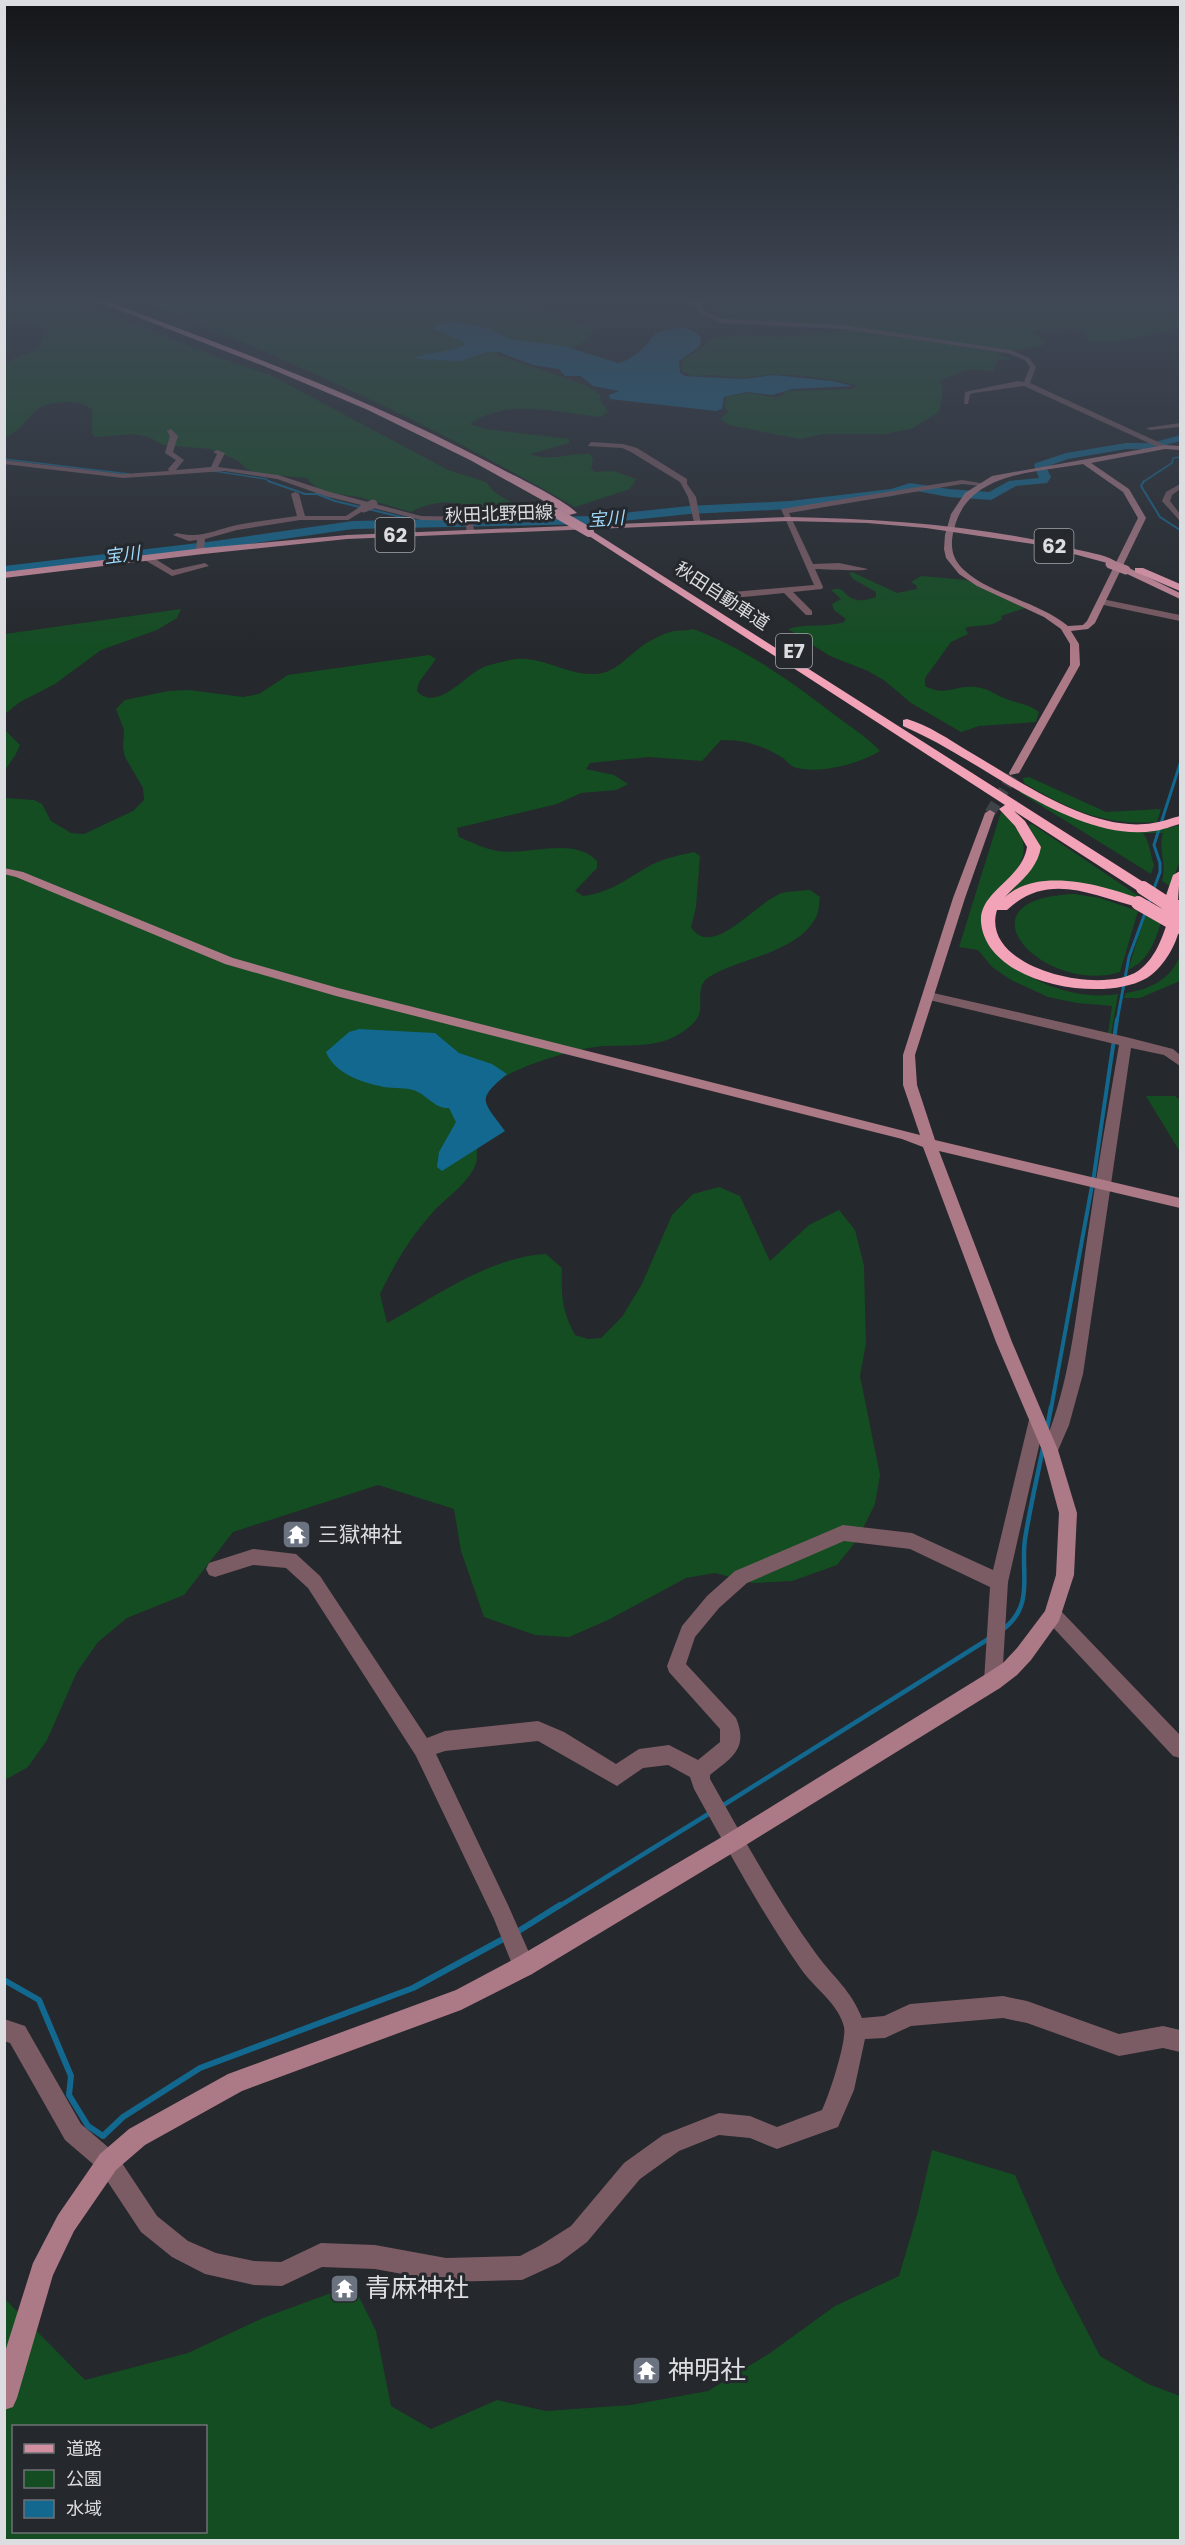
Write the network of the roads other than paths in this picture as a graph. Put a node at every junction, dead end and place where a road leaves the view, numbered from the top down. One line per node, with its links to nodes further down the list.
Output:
1 (376, 417): 29 (highway, 秋田自動車道 / E7, bridge)
2 (388, 417): 29 (highway, 秋田自動車道 / E7)
3 (1099, 417): 8 (street)
4 (1180, 425): 5 (street)
5 (1150, 428)
6 (171, 431): 14 (street)
7 (591, 444): 25 (street)
8 (1162, 445): 9 (street); 11 (street)
9 (1180, 448)
10 (217, 452): 13 (street)
11 (1083, 461): 15 (street); 42 (street)
12 (4, 462): 14 (street)
13 (215, 469): 14 (street); 20 (street)
14 (169, 473)
15 (982, 484): 19 (street); 28 (street)
16 (1180, 486): 21 (street)
17 (295, 494): 22 (street)
18 (844, 495): 19 (street)
19 (852, 501): 23 (street)
20 (369, 505): 26 (street); 27 (street)
21 (1176, 509): 24 (street)
22 (302, 518): 27 (street); 31 (street)
23 (788, 519): 25 (main road, 秋田北野田線 / 62); 28 (main road, 秋田北野田線 / 62); 34 (street)
24 (1180, 519)
25 (698, 522): 26 (main road, 秋田北野田線 / 62)
26 (470, 525): 27 (main road, 秋田北野田線 / 62)
27 (349, 527): 32 (main road, 秋田北野田線 / 62)
28 (950, 529): 35 (main road, 秋田北野田線 / 62, bridge); 45 (street)
29 (595, 532): 46 (highway, 秋田自動車道 / E7); 48 (highway, 秋田自動車道 / E7)
30 (177, 535): 31 (street)
31 (204, 537): 32 (street)
32 (198, 549): 33 (main road, 秋田北野田線 / 62); 33 (street)
33 (146, 557): 38 (main road, 秋田北野田線 / 62)
34 (810, 567): 36 (street); 39 (street)
35 (1126, 568): 37 (main road, 秋田北野田線 / 62); 40 (main road)
36 (864, 569)
37 (1139, 570): 40 (highway)
38 (4, 576)
39 (786, 590): 41 (street); 43 (street)
40 (1180, 590)
41 (733, 595)
42 (1102, 602): 44 (street); 45 (street)
43 (809, 613)
44 (1180, 618)
45 (1065, 629): 47 (street)
46 (907, 723): 50 (highway); 53 (highway, 秋田自動車道 / E7)
47 (1014, 773)
48 (975, 780): 53 (highway, 秋田自動車道 / E7); 55 (highway)
49 (990, 813): 58 (street)
50 (1180, 820)
51 (4, 871): 61 (street)
52 (1180, 875): 57 (highway, bridge)
53 (1145, 883): 54 (highway, 秋田自動車道 / E7); 56 (highway, 秋田自動車道 / E7, bridge)
54 (1180, 899)
55 (1180, 904)
56 (1180, 912)
57 (1180, 927)
58 (929, 996): 59 (street); 61 (street)
59 (1126, 1041): 60 (street); 62 (street)
60 (1180, 1062)
61 (931, 1144): 62 (street); 64 (street)
62 (1103, 1184): 63 (street); 65 (street)
63 (1180, 1203)
64 (1037, 1420): 65 (street); 67 (street)
65 (1050, 1450): 68 (street)
66 (216, 1569): 70 (street)
67 (999, 1582): 69 (street); 72 (street)
68 (1053, 1615): 69 (street); 71 (street)
69 (993, 1681): 73 (street)
70 (423, 1749): 72 (street); 74 (street)
71 (1180, 1749)
72 (699, 1771): 73 (street)
73 (730, 1833): 74 (street); 75 (street)
74 (524, 1966): 78 (street)
75 (856, 2029): 77 (street); 78 (street)
76 (4, 2030): 78 (street)
77 (1180, 2042)
78 (108, 2162): 79 (street)
79 (4, 2398)

